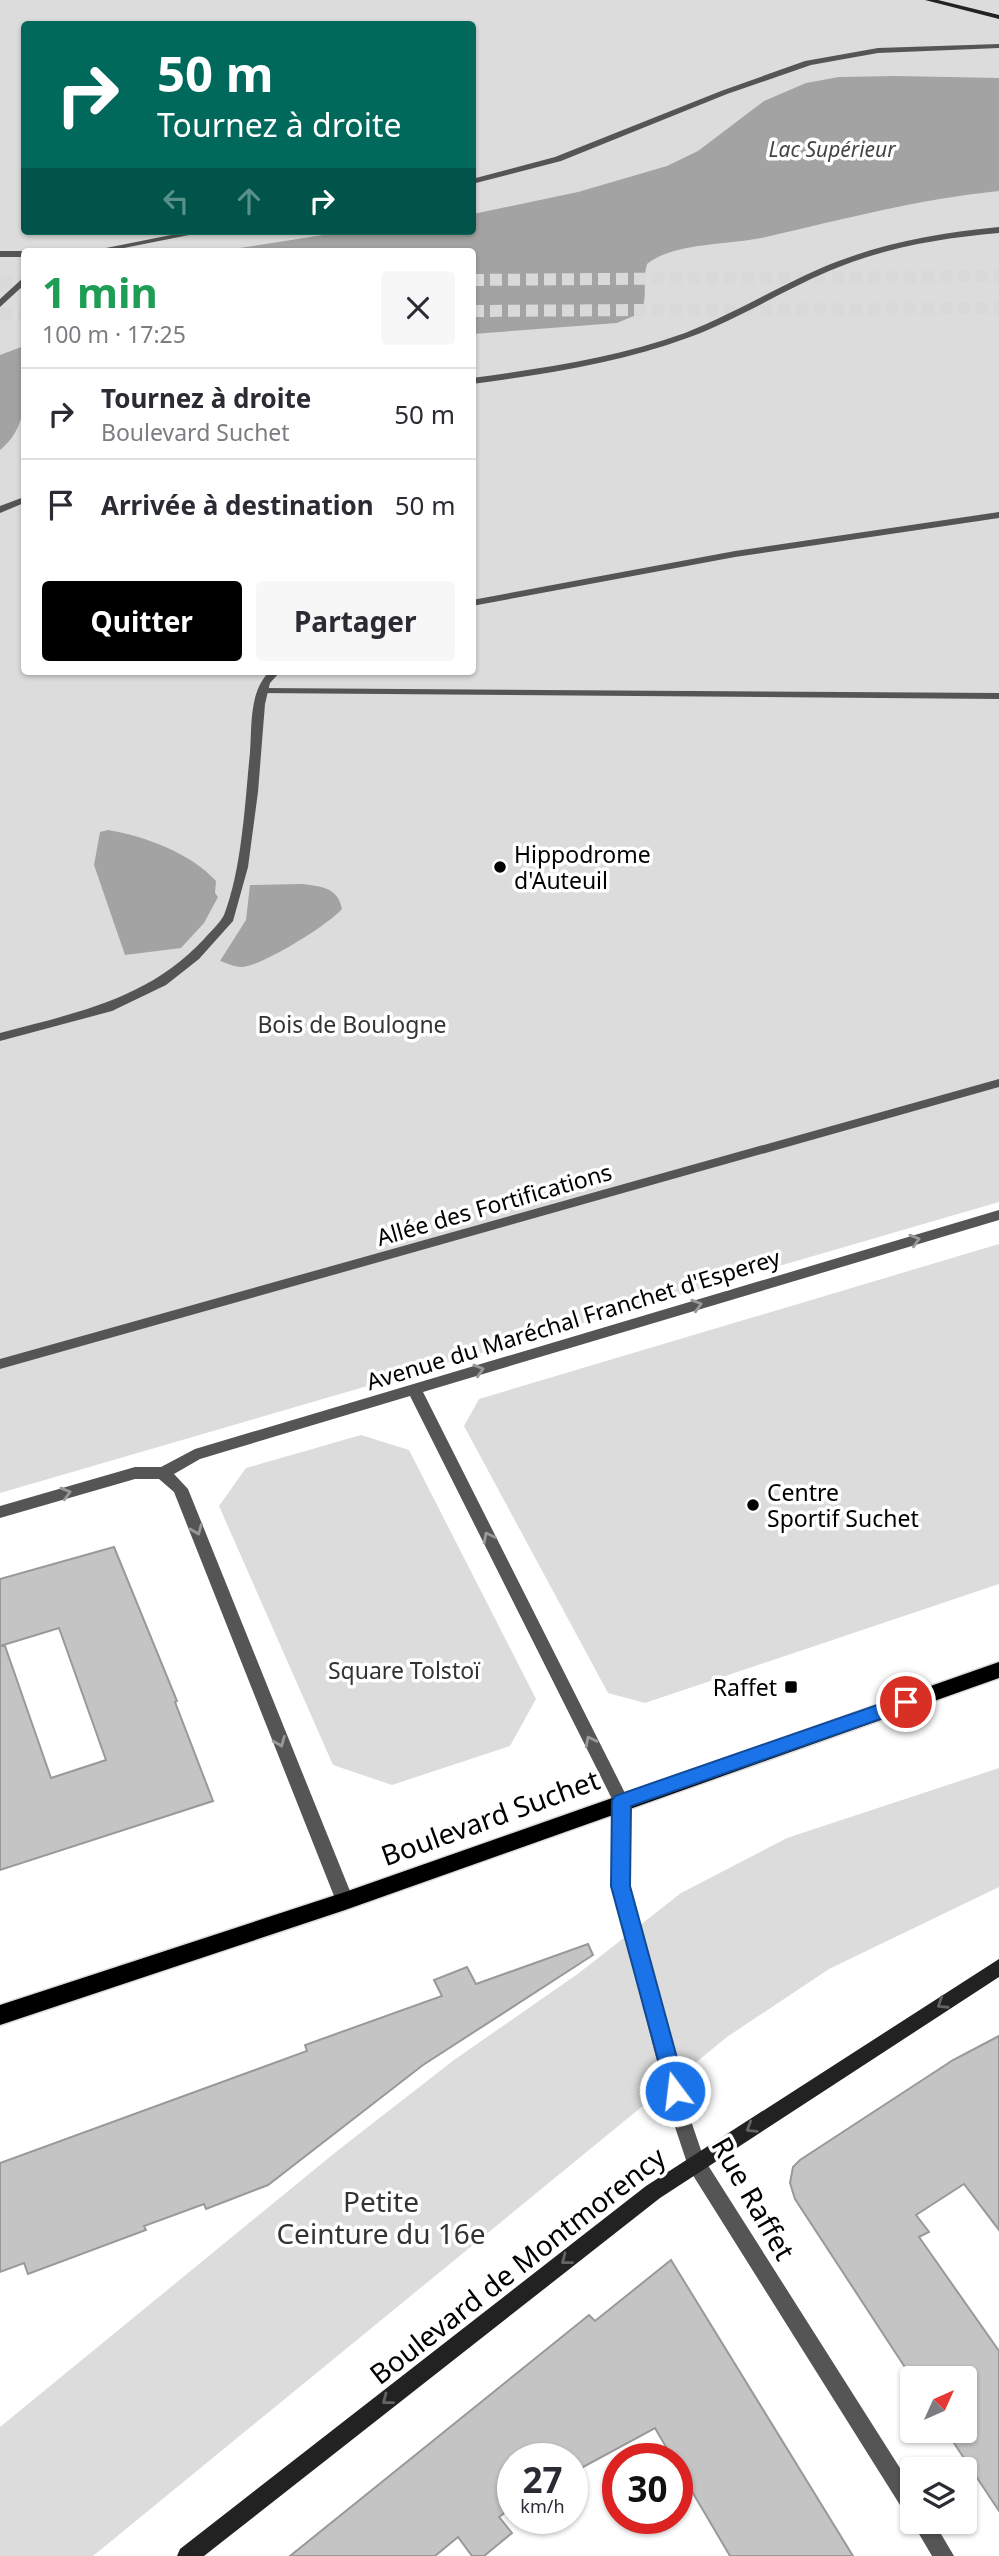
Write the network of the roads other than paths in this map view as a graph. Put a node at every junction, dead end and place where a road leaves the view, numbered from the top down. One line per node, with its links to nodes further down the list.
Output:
1 (929, 0): 2 (street)
2 (999, 17)
3 (999, 46): 4 (street)
4 (476, 181)
5 (999, 230): 12 (street)
6 (183, 235): 7 (street)
7 (112, 248)
8 (0, 254): 9 (street)
9 (21, 254)
10 (21, 283): 11 (street)
11 (0, 304)
12 (476, 380)
13 (21, 501): 14 (street)
14 (0, 509)
15 (999, 515): 16 (street)
16 (476, 602)
17 (272, 675): 18 (street)
18 (262, 691): 19 (street); 20 (street)
19 (999, 696)
20 (0, 1037)
21 (999, 1083): 23 (street, Allée des Fortifications)
22 (999, 1215): 24 (street, Avenue du Maréchal Franchet d'Esperey, one-way to 22)
23 (0, 1364)
24 (414, 1390): 25 (street, Avenue du Maréchal Franchet d'Esperey); 28 (street, one-way to 24)
25 (163, 1473): 26 (street, one-way to 25); 29 (street, one-way to 29)
26 (0, 1511)
27 (999, 1670): 28 (main road, Boulevard Suchet)
28 (621, 1801): 29 (main road, Boulevard Suchet); 32 (street, Rue Raffet)
29 (345, 1901): 31 (main road, Boulevard Suchet)
30 (999, 1967): 32 (street, Boulevard de Montmorency, one-way to 32)
31 (0, 2015)
32 (696, 2162): 33 (street, Rue Raffet); 35 (street, Boulevard de Montmorency, one-way to 35)
33 (900, 2487)
34 (930, 2534): 36 (street)
35 (187, 2556)
36 (944, 2556)

